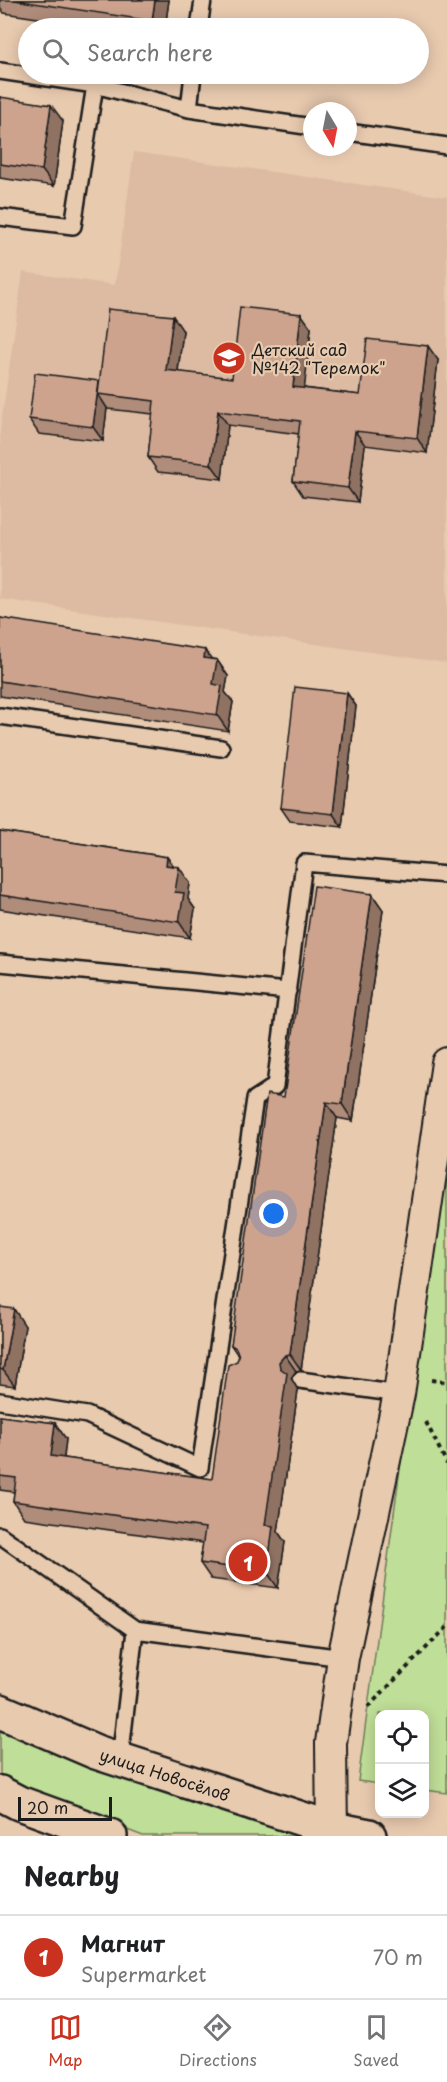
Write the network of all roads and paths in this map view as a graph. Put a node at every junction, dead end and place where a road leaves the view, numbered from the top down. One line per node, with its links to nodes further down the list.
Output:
1 (203, 0): 2 (lane)
2 (200, 18)
3 (0, 71): 4 (lane)
4 (18, 74)
5 (88, 84): 7 (lane)
6 (192, 84): 8 (lane)
7 (95, 85): 8 (lane); 12 (lane)
8 (189, 109): 9 (lane)
9 (303, 126)
10 (357, 133): 11 (lane)
11 (447, 146)
12 (0, 217)
13 (0, 716): 14 (lane)
14 (221, 748)
15 (447, 874): 17 (lane)
16 (0, 963): 17 (lane)
17 (288, 991): 19 (lane)
18 (447, 1063): 22 (street)
19 (215, 1367): 20 (lane); 23 (lane)
20 (232, 1370)
21 (300, 1380): 22 (lane)
22 (399, 1394): 27 (street)
23 (0, 1401)
24 (0, 1535): 26 (lane)
25 (447, 1627): 29 (path)
26 (135, 1629): 27 (lane); 30 (lane)
27 (343, 1658): 29 (street)
28 (0, 1711): 30 (main road, улица Новосёлов)
29 (331, 1743): 32 (street)
30 (120, 1760): 32 (main road, улица Новосёлов)
31 (0, 1794): 33 (main road)
32 (333, 1832): 34 (main road, улица Новосёлов)
33 (110, 1836)
34 (369, 1836)

